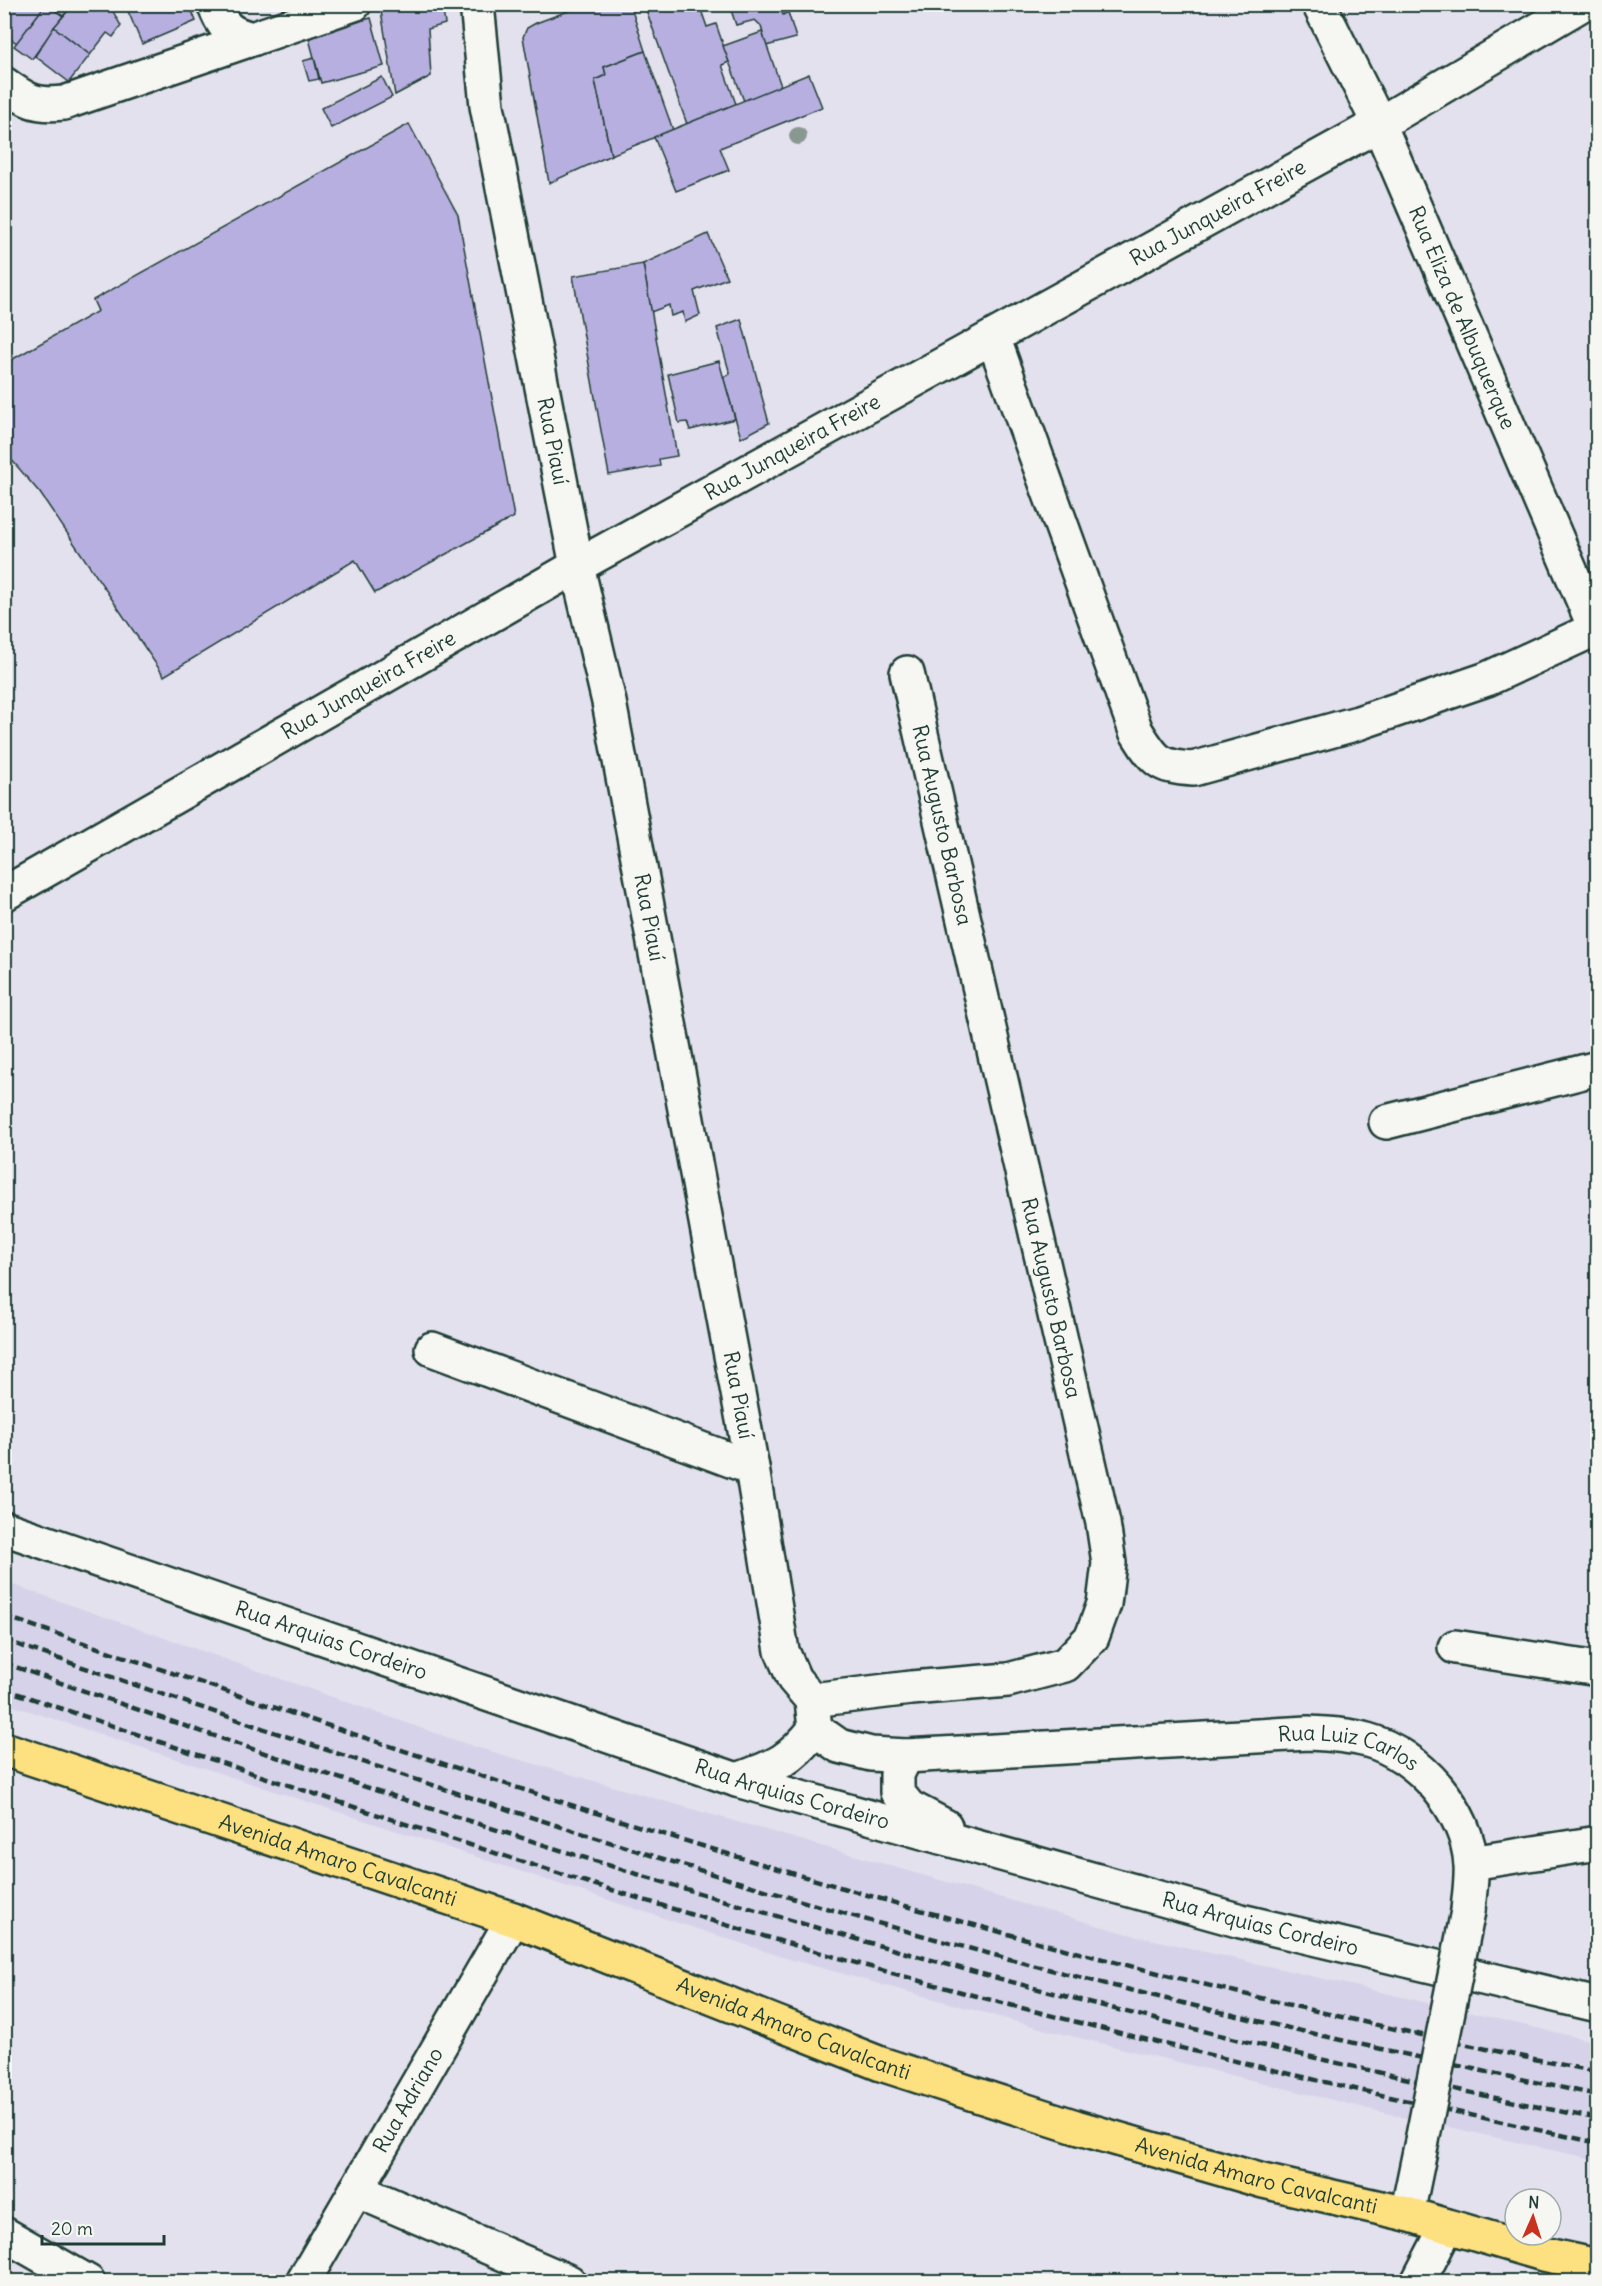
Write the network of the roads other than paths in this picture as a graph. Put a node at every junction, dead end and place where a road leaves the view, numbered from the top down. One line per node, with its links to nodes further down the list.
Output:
1 (214, 4): 6 (street)
2 (354, 4): 6 (street)
3 (477, 4): 10 (street, Rua Piauí)
4 (1319, 4): 8 (street, Rua Eliza de Albuquerque)
5 (1582, 4): 8 (street, Rua Junqueira Freire)
6 (252, 39): 7 (street)
7 (4, 84)
8 (1379, 124): 9 (street, Rua Junqueira Freire); 11 (street, Rua Eliza de Albuquerque)
9 (993, 337): 10 (street, Rua Junqueira Freire); 11 (street)
10 (577, 566): 13 (street, Rua Junqueira Freire); 17 (street, Rua Piauí)
11 (1595, 621)
12 (907, 673): 21 (street, Rua Augusto Barbosa)
13 (4, 894)
14 (1598, 1068): 15 (street)
15 (1386, 1122)
16 (432, 1349): 17 (street)
17 (752, 1468): 21 (street, Rua Piauí)
18 (4, 1528): 24 (street, Rua Arquias Cordeiro)
19 (1455, 1647): 20 (street)
20 (1598, 1669)
21 (814, 1714): 23 (street, Rua Luiz Carlos); 24 (street)
22 (4, 1749): 28 (main road, Avenida Amaro Cavalcanti)
23 (906, 1756): 26 (street); 27 (street, Rua Luiz Carlos)
24 (737, 1780): 26 (street, Rua Arquias Cordeiro)
25 (1598, 1843): 27 (street)
26 (1024, 1861): 29 (street, Rua Arquias Cordeiro)
27 (1471, 1863): 31 (street, Rua Luiz Carlos, bridge)
28 (513, 1919): 30 (street, Rua Adriano); 31 (main road, Avenida Amaro Cavalcanti)
29 (1598, 2005)
30 (356, 2190): 36 (street, Rua Adriano); 37 (street)
31 (1407, 2214): 32 (main road, Avenida Amaro Cavalcanti)
32 (1447, 2226): 34 (main road, Avenida Amaro Cavalcanti); 38 (street)
33 (4, 2234): 35 (street)
34 (1598, 2266)
35 (88, 2282)
36 (303, 2282)
37 (569, 2282)
38 (1418, 2282)

